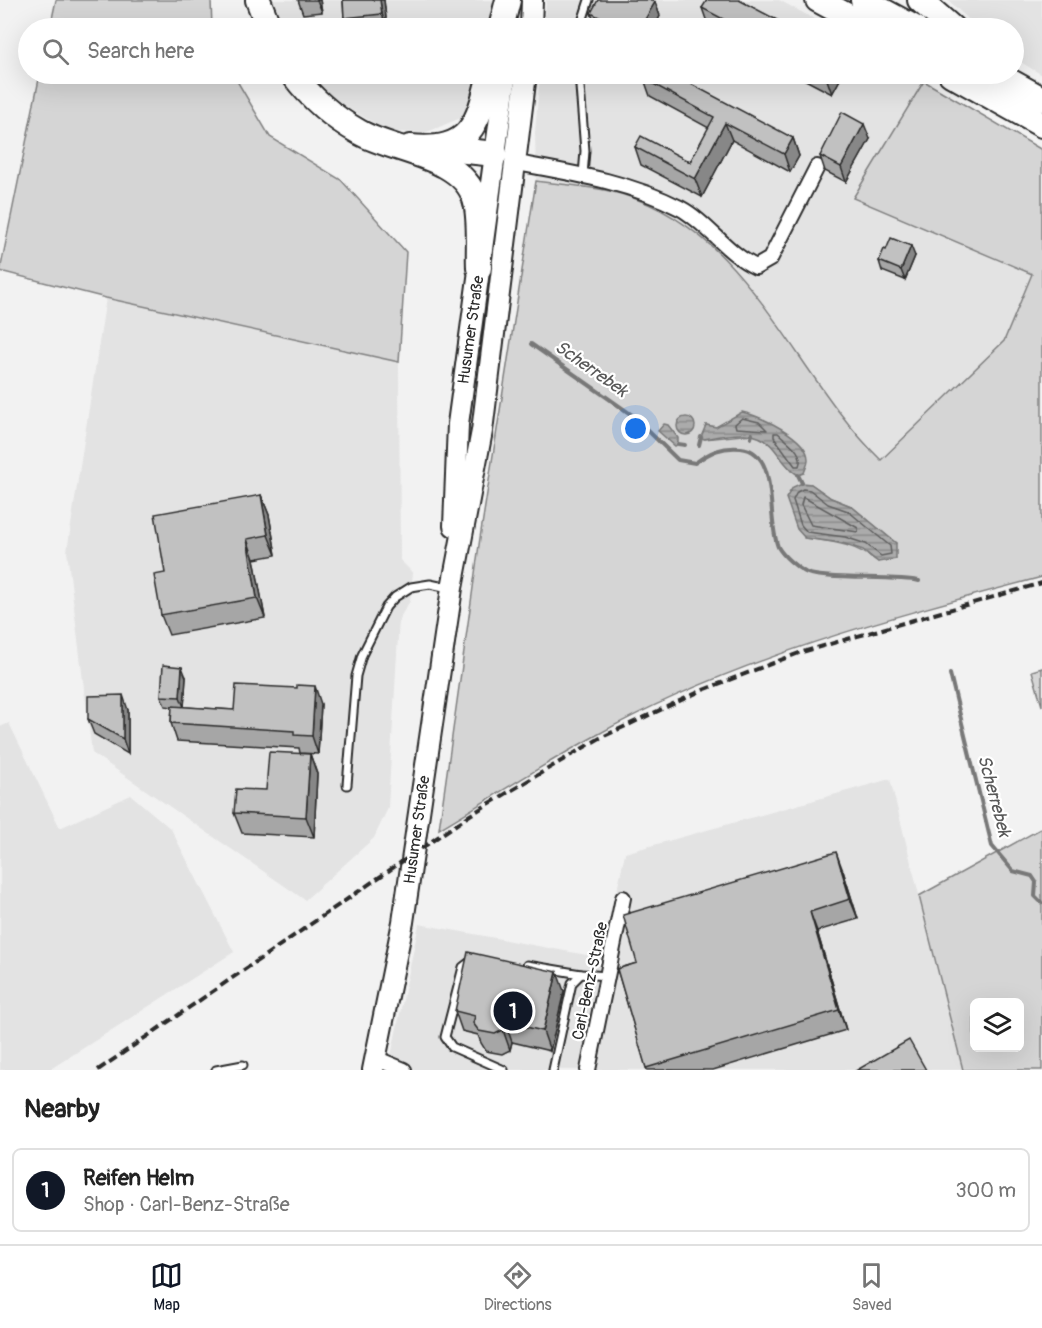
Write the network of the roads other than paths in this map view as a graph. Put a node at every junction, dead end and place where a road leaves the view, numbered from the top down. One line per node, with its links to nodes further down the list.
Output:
1 (258, 0): 9 (highway)
2 (508, 0): 10 (highway)
3 (515, 0): 11 (main road)
4 (532, 0): 12 (main road)
5 (589, 0): 13 (lane)
6 (818, 0): 14 (highway)
7 (863, 0): 15 (highway)
8 (920, 0): 16 (highway)
9 (264, 18)
10 (504, 18)
11 (514, 18)
12 (531, 18)
13 (583, 18)
14 (851, 18)
15 (896, 18)
16 (941, 18)
17 (303, 84): 26 (highway)
18 (488, 84): 26 (highway)
19 (506, 84): 27 (main road, Husumer Straße)
20 (523, 84): 27 (main road, Husumer Straße)
21 (580, 84): 29 (lane)
22 (969, 84): 25 (highway)
23 (1018, 84): 24 (highway)
24 (1042, 99)
25 (1042, 125)
26 (435, 154): 27 (highway); 30 (highway)
27 (502, 162): 29 (street); 30 (main road, Husumer Straße); 31 (main road, Husumer Straße)
28 (817, 167): 29 (street)
29 (583, 175)
30 (479, 268): 31 (main road, Husumer Straße)
31 (452, 588): 32 (lane); 38 (main road, Husumer Straße)
32 (347, 785)
33 (623, 898): 37 (street, Carl-Benz-Straße)
34 (477, 957): 42 (lane)
35 (523, 965): 36 (lane)
36 (581, 974): 37 (lane); 43 (lane)
37 (607, 976): 44 (street, Carl-Benz-Straße)
38 (374, 1064): 41 (street)
39 (243, 1065): 40 (lane)
40 (216, 1070)
41 (404, 1070)
42 (504, 1070)
43 (553, 1070)
44 (588, 1070)

